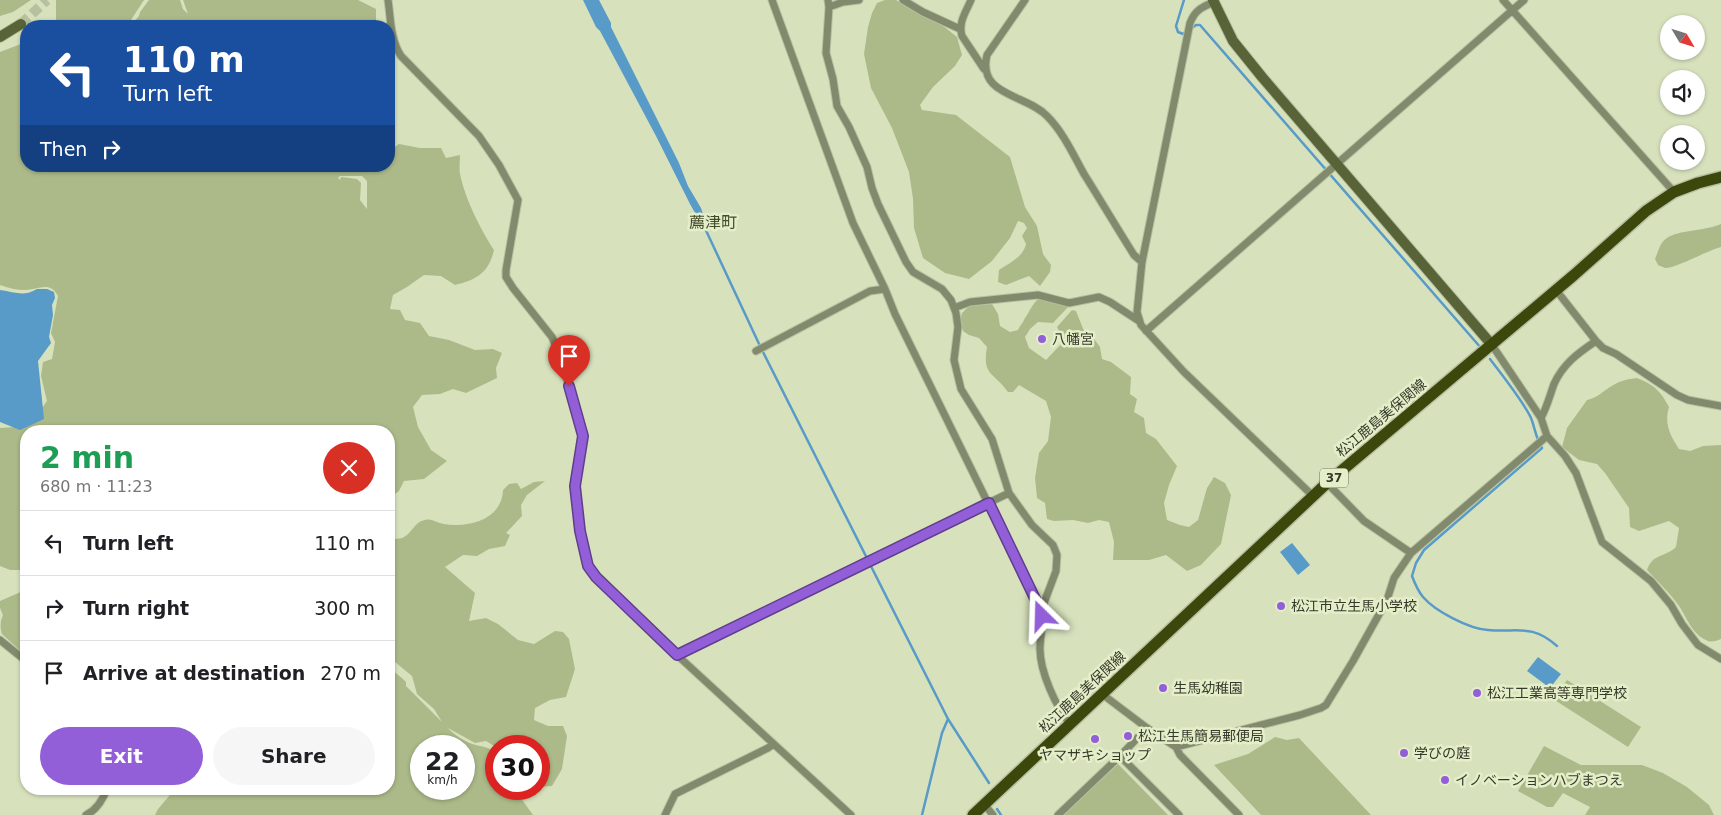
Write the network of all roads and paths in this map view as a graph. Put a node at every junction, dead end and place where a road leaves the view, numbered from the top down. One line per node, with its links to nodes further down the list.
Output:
1 (388, 0): 12 (street)
2 (772, 0): 22 (street)
3 (859, 0): 10 (street)
4 (903, 0): 14 (street)
5 (971, 0): 14 (street)
6 (1025, 0): 17 (street)
7 (1503, 0): 11 (street)
8 (1524, 0): 11 (street)
9 (1214, 1): 18 (street); 21 (street)
10 (828, 3): 24 (street)
11 (1512, 11): 18 (street); 20 (street)
12 (390, 20)
13 (20, 24): 15 (street)
14 (960, 29): 17 (street)
15 (0, 37)
16 (395, 47): 40 (street)
17 (984, 69): 21 (street)
18 (1337, 164): 26 (street); 28 (street)
19 (1721, 177): 20 (main road, 松江鹿島美保関線 / 37)
20 (1674, 192): 23 (main road, 松江鹿島美保関線 / 37)
21 (1142, 262): 25 (street)
22 (885, 289): 29 (street); 36 (street)
23 (1556, 290): 27 (street); 28 (main road, 松江鹿島美保関線 / 37)
24 (954, 308): 25 (street); 34 (street)
25 (1139, 321): 26 (street)
26 (1146, 331): 35 (street)
27 (1596, 341): 30 (street); 31 (street)
28 (1492, 345): 31 (street); 33 (main road, 松江鹿島美保関線 / 37)
29 (756, 351)
30 (1721, 406)
31 (1541, 418): 32 (street)
32 (1547, 436): 37 (street); 42 (street)
33 (1327, 484): 35 (main road, 松江鹿島美保関線 / 37); 37 (street)
34 (1009, 493): 36 (street); 38 (street)
35 (1313, 496): 43 (main road, 松江鹿島美保関線 / 37)
36 (989, 503): 38 (street); 40 (street)
37 (1412, 553): 47 (street)
38 (1041, 611): 44 (street)
39 (0, 640): 41 (street)
40 (677, 655): 46 (street)
41 (20, 656)
42 (1721, 659)
43 (1102, 694): 44 (main road, 松江鹿島美保関線 / 37); 45 (street)
44 (1070, 724): 50 (main road, 松江鹿島美保関線 / 37)
45 (1147, 728): 47 (street); 48 (street)
46 (774, 744): 52 (street); 53 (street)
47 (1176, 747): 58 (street)
48 (1120, 756): 56 (street); 57 (street)
49 (103, 795): 51 (street)
50 (984, 804): 54 (main road, 松江鹿島美保関線 / 37); 55 (street)
51 (86, 815)
52 (664, 815)
53 (851, 815)
54 (972, 815)
55 (992, 815)
56 (1058, 815)
57 (1179, 815)
58 (1239, 815)

